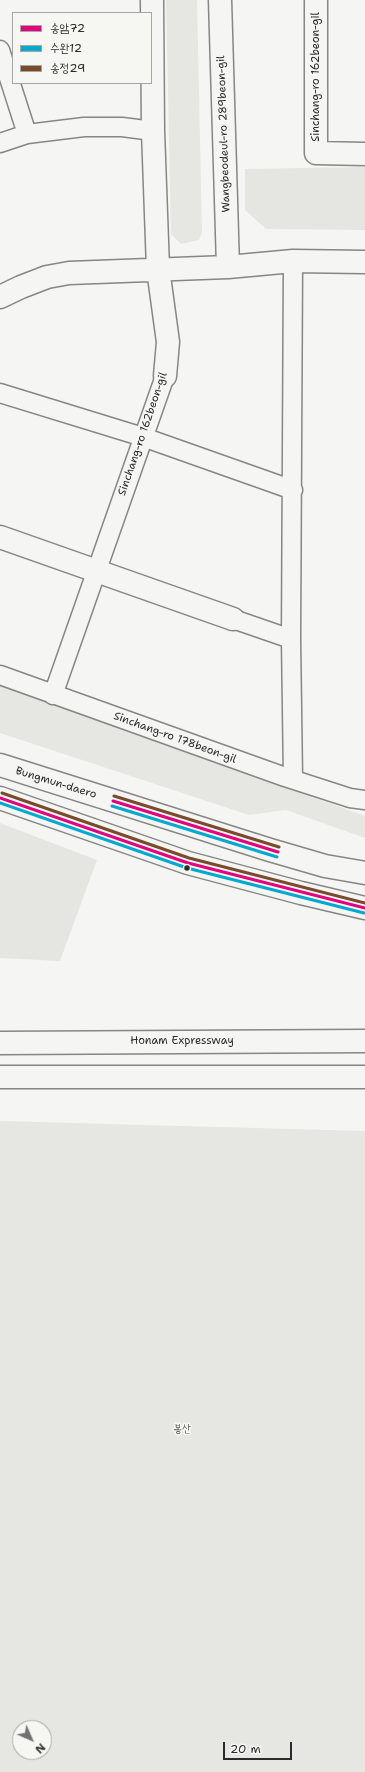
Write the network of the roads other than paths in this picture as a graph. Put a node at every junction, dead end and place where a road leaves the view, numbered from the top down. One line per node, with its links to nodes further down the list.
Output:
1 (152, 0): 5 (main road, Sinchang-ro 162beon-gil)
2 (220, 0): 11 (main road, Wangbeodeul-ro 289beon-gil)
3 (316, 0): 8 (main road, Sinchang-ro 162beon-gil)
4 (0, 50): 6 (street)
5 (153, 131): 6 (street); 12 (main road, Sinchang-ro 162beon-gil)
6 (27, 134): 7 (street)
7 (0, 144)
8 (365, 154)
9 (293, 261): 10 (main road); 11 (main road); 17 (street)
10 (365, 262)
11 (228, 267): 12 (main road)
12 (158, 269): 13 (main road); 14 (main road, Sinchang-ro 162beon-gil)
13 (2, 293)
14 (164, 376): 16 (street, Sinchang-ro 162beon-gil)
15 (0, 393): 16 (street)
16 (143, 437): 17 (street); 19 (street, Sinchang-ro 162beon-gil)
17 (293, 490): 21 (street)
18 (0, 537): 19 (main road)
19 (95, 572): 20 (main road); 23 (street, Sinchang-ro 162beon-gil)
20 (233, 619): 21 (street)
21 (291, 639): 25 (street)
22 (0, 675): 23 (street, Sinchang-ro 178beon-gil)
23 (53, 694): 25 (street, Sinchang-ro 178beon-gil)
24 (0, 765): 28 (main road, Bungmun-daero)
25 (293, 780): 27 (street, Sinchang-ro 178beon-gil)
26 (0, 798): 29 (main road)
27 (358, 799)
28 (365, 873)
29 (365, 908)
30 (365, 1041): 31 (main road, Honam Expressway)
31 (0, 1043)
32 (0, 1077): 33 (main road)
33 (365, 1077)

